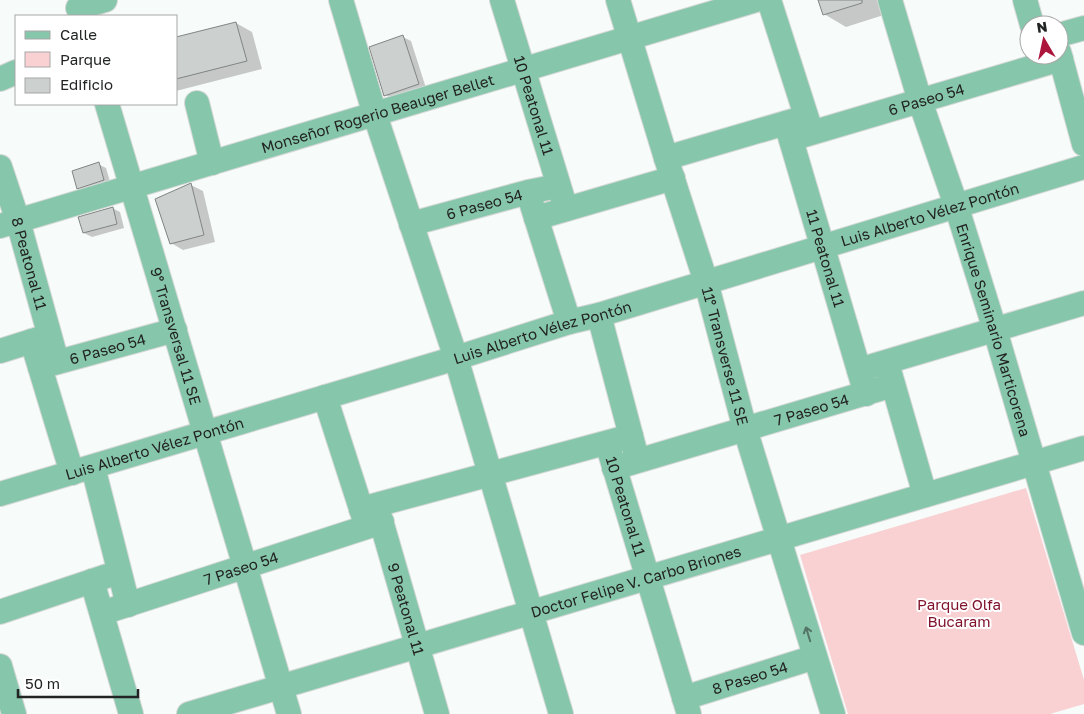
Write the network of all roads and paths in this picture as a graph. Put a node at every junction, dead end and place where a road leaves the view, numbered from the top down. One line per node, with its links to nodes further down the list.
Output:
1 (105, 0): 9 (street)
2 (341, 0): 22 (street)
3 (502, 0): 16 (street, 10 Peatonal 11)
4 (618, 0): 13 (street, 11° Transverse 11 SE)
5 (769, 0): 23 (street, 11 Peatonal 11)
6 (890, 0): 19 (street, Enrique Seminario Marticorena)
7 (1025, 0): 10 (street)
8 (746, 1): 13 (street, Monseñor Rogerio Beauger Bellet)
9 (78, 8)
10 (1029, 15)
11 (1084, 28): 12 (street)
12 (1069, 32)
13 (630, 38): 16 (street, Monseñor Rogerio Beauger Bellet); 28 (street, 11° Transverse 11 SE)
14 (1030, 65): 19 (street, 6 Paseo 54)
15 (1054, 65): 24 (street)
16 (523, 70): 22 (street, Monseñor Rogerio Beauger Bellet); 29 (street, 10 Peatonal 11)
17 (15, 72): 18 (street)
18 (0, 79)
19 (920, 101): 23 (street, 6 Paseo 54); 32 (street, Enrique Seminario Marticorena)
20 (197, 103): 25 (street)
21 (107, 105): 30 (street, 9° Transversal 11 SE)
22 (374, 115): 25 (street, Monseñor Rogerio Beauger Bellet); 36 (street)
23 (798, 128): 28 (street, 6 Paseo 54); 37 (street, 11 Peatonal 11)
24 (1084, 144)
25 (212, 163): 30 (street, Monseñor Rogerio Beauger Bellet)
26 (0, 167): 35 (street, 8 Peatonal 11)
27 (1084, 167): 32 (street, Luis Alberto Vélez Pontón)
28 (670, 168): 33 (street, 6 Paseo 54); 38 (street, 11° Transverse 11 SE)
29 (558, 186): 31 (street, 6 Paseo 54); 33 (street, 10 Peatonal 11)
30 (132, 187): 35 (street, Monseñor Rogerio Beauger Bellet); 42 (street, 9° Transversal 11 SE)
31 (528, 192): 34 (street); 36 (street, 6 Paseo 54)
32 (956, 205): 37 (street, Luis Alberto Vélez Pontón); 43 (street, Enrique Seminario Marticorena)
33 (566, 209): 34 (street, 6 Paseo 54)
34 (536, 218): 41 (street)
35 (9, 224): 44 (street, 8 Peatonal 11)
36 (411, 224): 46 (street)
37 (822, 247): 38 (street, Luis Alberto Vélez Pontón); 49 (street, 11 Peatonal 11)
38 (706, 282): 40 (street, Luis Alberto Vélez Pontón); 53 (street, 11° Transverse 11 SE)
39 (1084, 303): 43 (street)
40 (599, 315): 41 (street, Luis Alberto Vélez Pontón); 55 (street, 10 Peatonal 11)
41 (569, 322): 46 (street, Luis Alberto Vélez Pontón)
42 (175, 330): 48 (street, 6 Paseo 54); 54 (street, 9° Transversal 11 SE)
43 (996, 330): 47 (street); 59 (street, Enrique Seminario Marticorena)
44 (41, 338): 45 (street); 48 (street, 8 Peatonal 11)
45 (0, 351)
46 (456, 358): 52 (street, Luis Alberto Vélez Pontón); 62 (street)
47 (886, 362): 49 (street); 50 (street)
48 (49, 364): 61 (street, 8 Peatonal 11)
49 (859, 370): 51 (street, 11 Peatonal 11)
50 (894, 386): 51 (street, 7 Paseo 54); 64 (street)
51 (866, 394): 53 (street, 7 Paseo 54)
52 (325, 398): 54 (street, Luis Alberto Vélez Pontón); 65 (street, 9 Peatonal 11)
53 (745, 430): 58 (street, 7 Paseo 54); 66 (street, 11° Transverse 11 SE)
54 (205, 433): 61 (street, Luis Alberto Vélez Pontón); 67 (street, 9° Transversal 11 SE)
55 (631, 436): 56 (street, 7 Paseo 54); 58 (street, 10 Peatonal 11)
56 (607, 443): 60 (street, 10 Peatonal 11); 62 (street, 7 Paseo 54)
57 (1084, 448): 59 (street, Doctor Felipe V. Carbo Briones)
58 (637, 461): 60 (street, 7 Paseo 54)
59 (1035, 462): 64 (street, Doctor Felipe V. Carbo Briones); 71 (street, Enrique Seminario Marticorena)
60 (614, 468): 69 (street, 10 Peatonal 11)
61 (82, 470): 63 (street, Luis Alberto Vélez Pontón); 68 (street, 8 Peatonal 11)
62 (490, 474): 65 (street, 7 Paseo 54); 74 (street)
63 (0, 494)
64 (925, 495): 66 (street, Doctor Felipe V. Carbo Briones)
65 (372, 516): 67 (street, 7 Paseo 54); 77 (street, 9 Peatonal 11)
66 (779, 539): 69 (street, Doctor Felipe V. Carbo Briones); 78 (street, 11° Transverse 11 SE, one-way to 66)
67 (244, 567): 72 (street, 7 Paseo 54); 80 (street, 9° Transversal 11 SE)
68 (119, 572): 70 (street); 72 (street, 8 Peatonal 11)
69 (648, 578): 74 (street, Doctor Felipe V. Carbo Briones); 81 (street, 10 Peatonal 11)
70 (92, 582): 73 (street); 75 (street)
71 (1080, 599): 76 (street, Enrique Seminario Marticorena)
72 (128, 605): 75 (street, 7 Paseo 54)
73 (0, 612)
74 (531, 612): 77 (street, Doctor Felipe V. Carbo Briones); 87 (street)
75 (102, 613): 83 (street)
76 (1084, 633)
77 (418, 646): 80 (street, Doctor Felipe V. Carbo Briones); 86 (street, 9 Peatonal 11)
78 (815, 657): 81 (street, 8 Paseo 54); 88 (street, 11° Transverse 11 SE)
79 (0, 666): 82 (street)
80 (281, 686): 84 (street, Doctor Felipe V. Carbo Briones); 85 (street, 9° Transversal 11 SE)
81 (695, 708)
82 (14, 714)
83 (131, 714)
84 (189, 714)
85 (289, 714)
86 (437, 714)
87 (561, 714)
88 (833, 714)

